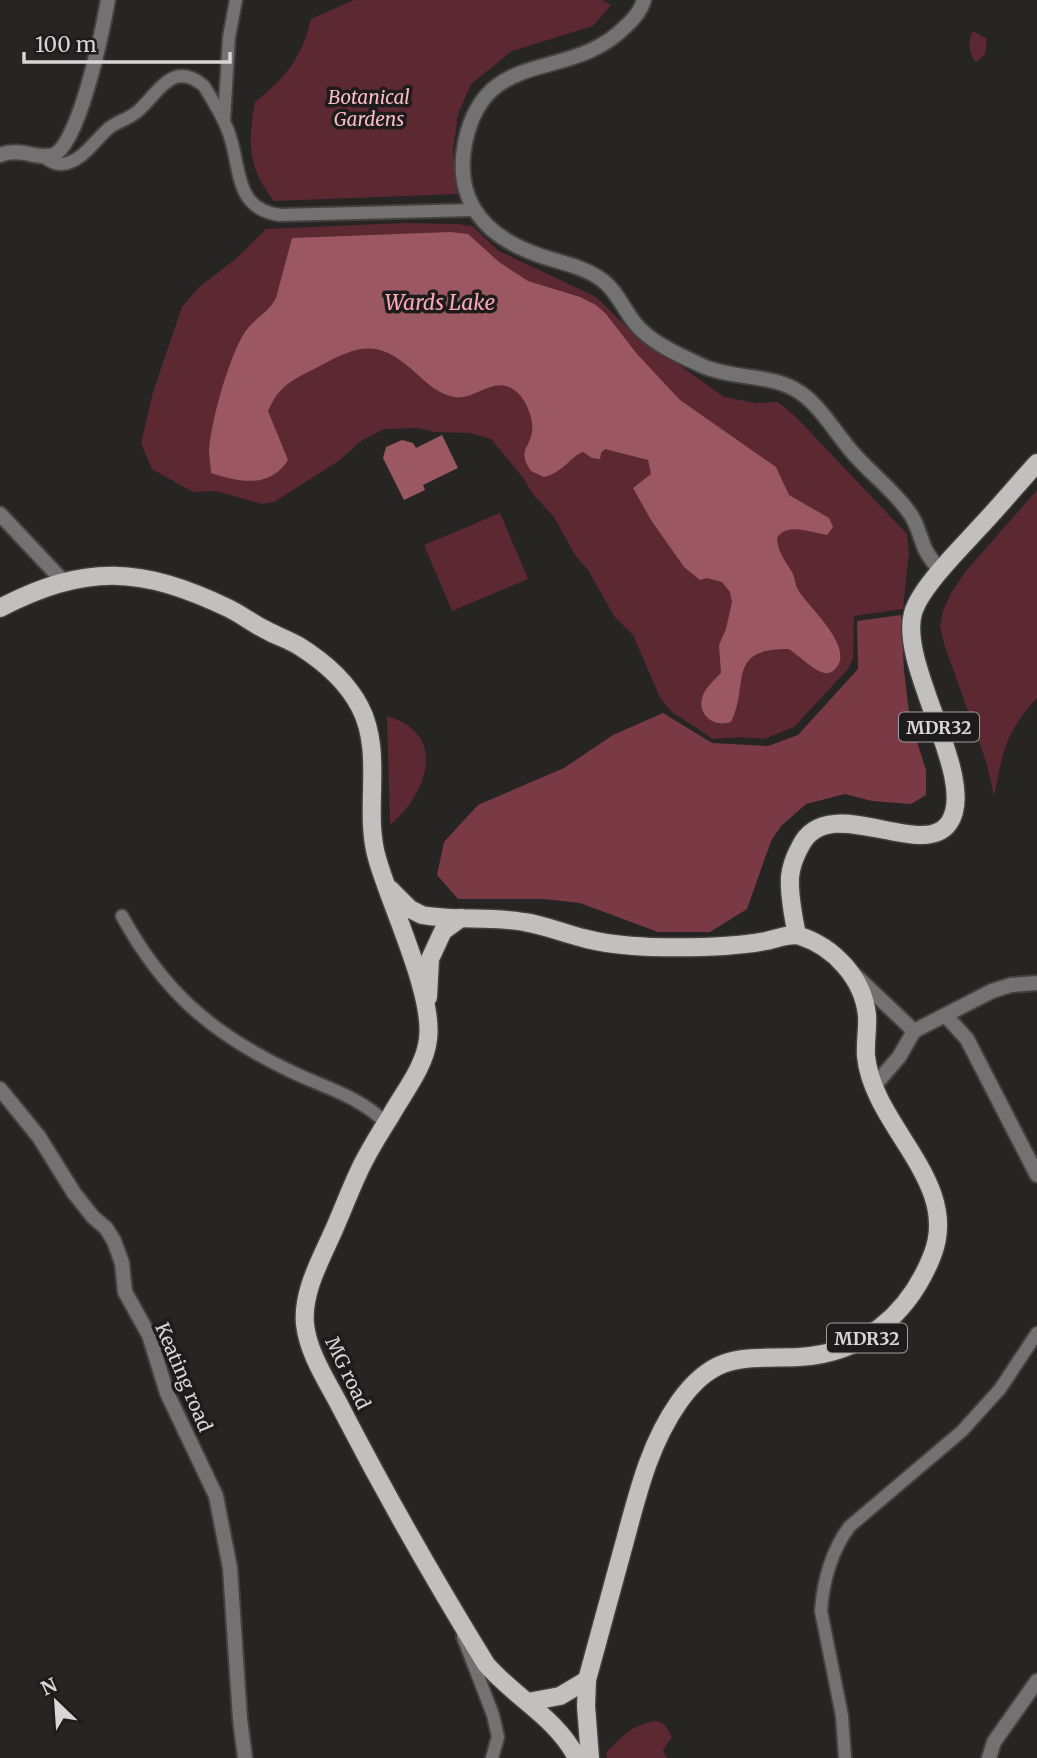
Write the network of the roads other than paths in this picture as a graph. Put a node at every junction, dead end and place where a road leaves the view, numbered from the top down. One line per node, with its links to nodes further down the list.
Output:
1 (108, 0): 6 (street)
2 (236, 0): 4 (street)
3 (644, 0): 7 (street)
4 (224, 122): 6 (street); 7 (street)
5 (0, 155): 6 (street)
6 (42, 156)
7 (473, 210): 10 (street)
8 (1037, 463): 10 (main road, MDR32)
9 (0, 514): 11 (street)
10 (940, 571): 16 (main road, MDR32)
11 (63, 581): 12 (main road, MG road); 13 (main road, MG road)
12 (0, 608)
13 (386, 884): 15 (main road); 19 (main road, MG road)
14 (122, 916): 24 (street)
15 (461, 918): 16 (main road); 19 (main road)
16 (797, 935): 17 (main road, MDR32)
17 (846, 967): 21 (street); 22 (main road, MDR32)
18 (1037, 983): 20 (street)
19 (427, 1014): 24 (main road, MG road)
20 (946, 1016): 21 (street); 25 (street)
21 (914, 1031): 22 (street)
22 (874, 1086): 28 (main road, MDR32)
23 (0, 1089): 31 (street, Keating road)
24 (386, 1123): 27 (main road, MG road)
25 (1037, 1175)
26 (1037, 1333): 35 (street)
27 (447, 1598): 30 (main road, MG road); 32 (street)
28 (587, 1680): 30 (main road); 34 (main road, MDR32)
29 (1037, 1681): 36 (street)
30 (528, 1702): 33 (main road, MG road)
31 (245, 1758)
32 (492, 1758)
33 (577, 1758)
34 (590, 1758)
35 (845, 1758)
36 (989, 1758)

